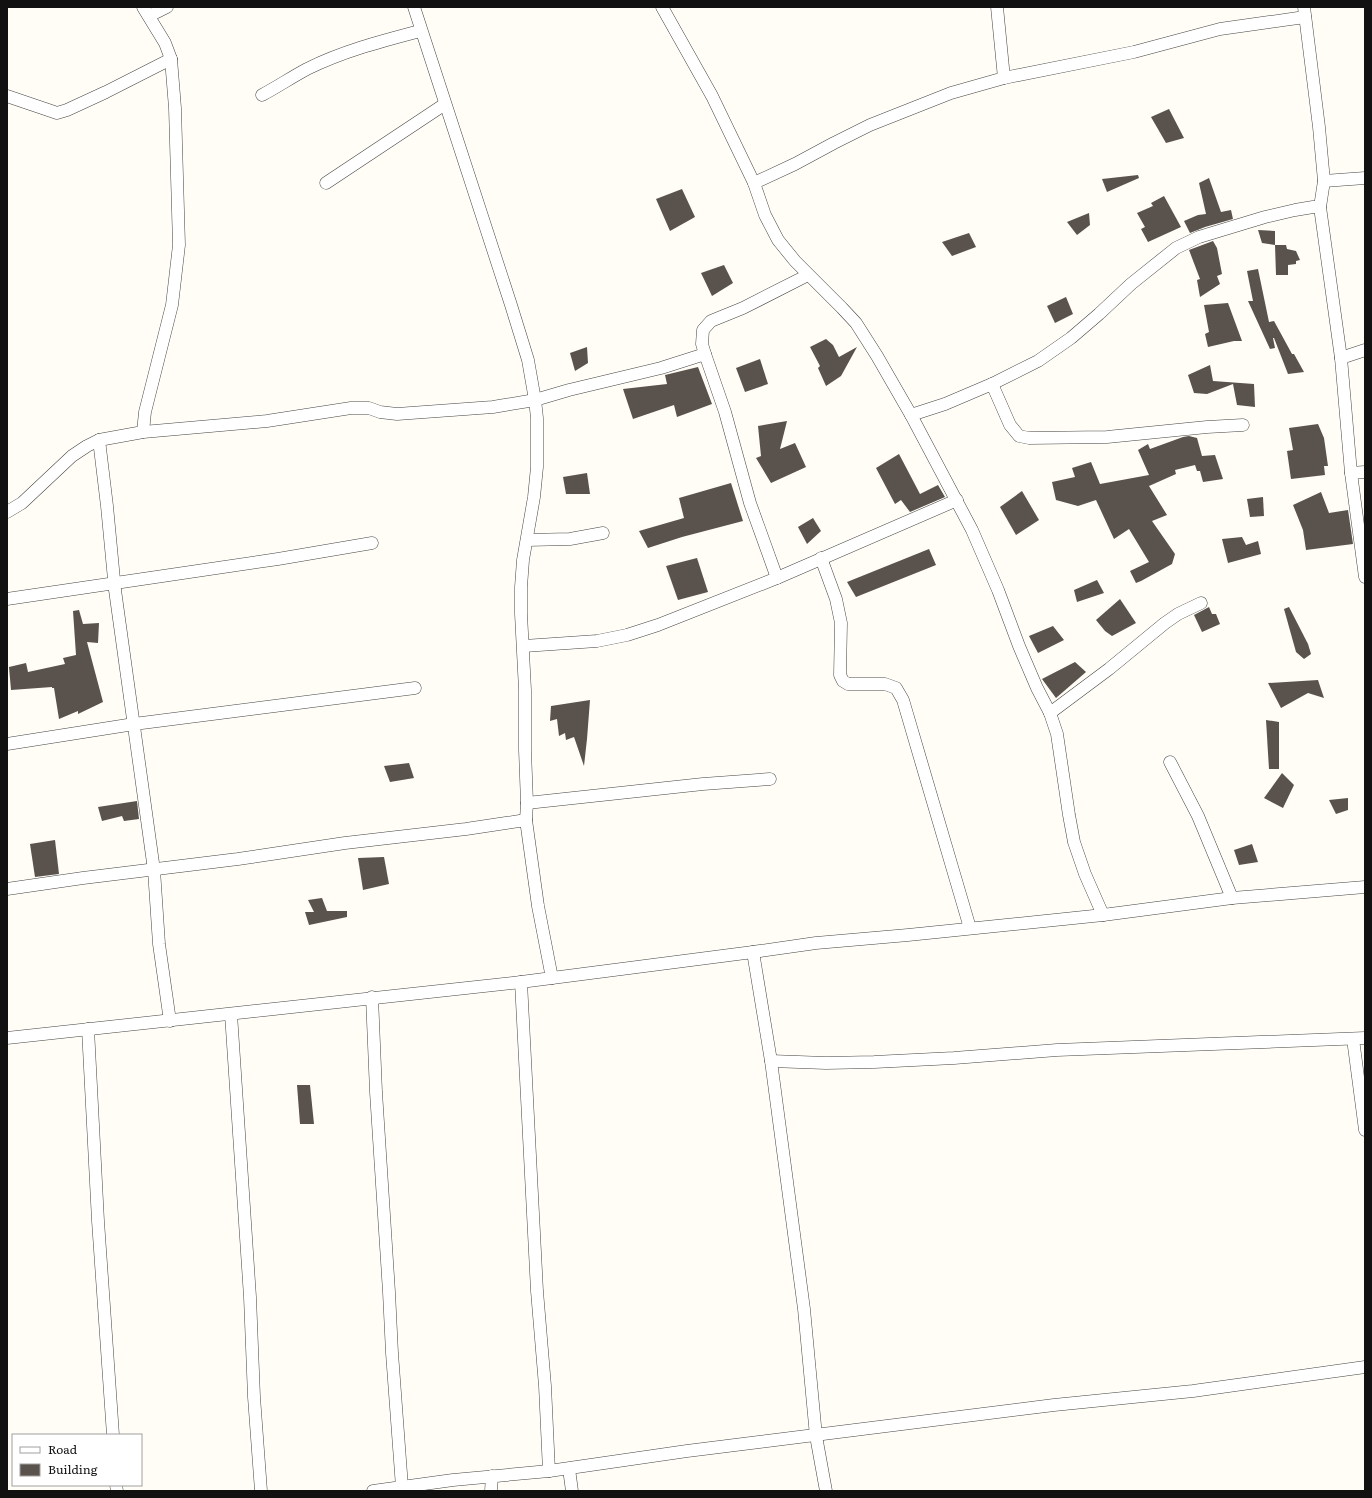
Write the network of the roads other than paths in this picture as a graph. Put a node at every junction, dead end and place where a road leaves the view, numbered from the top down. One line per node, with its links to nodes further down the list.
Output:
1 (167, 7): 5 (street)
2 (414, 7): 7 (street)
3 (662, 7): 16 (street)
4 (997, 7): 9 (street)
5 (146, 12): 8 (street)
6 (1305, 12): 9 (street); 14 (street)
7 (420, 31): 10 (street); 12 (street)
8 (171, 59): 11 (street); 26 (street)
9 (1004, 78): 16 (street)
10 (262, 95)
11 (7, 96)
12 (445, 104): 15 (street); 23 (street)
13 (1365, 178): 14 (street)
14 (1324, 181): 17 (street)
15 (326, 183)
16 (754, 183): 18 (street)
17 (1320, 207): 21 (street); 22 (street)
18 (808, 275): 20 (street); 24 (street)
19 (1365, 350): 21 (street)
20 (705, 354): 23 (street); 37 (street)
21 (1341, 358): 29 (street)
22 (992, 384): 24 (street); 25 (street)
23 (535, 400): 26 (street); 33 (street)
24 (911, 415): 30 (street)
25 (1243, 425)
26 (143, 432): 27 (street)
27 (99, 440): 31 (street); 38 (street)
28 (1365, 472): 29 (street)
29 (1351, 473): 36 (street)
30 (957, 500): 35 (street); 43 (street)
31 (7, 512)
32 (603, 533): 33 (street)
33 (527, 540): 41 (street)
34 (372, 543): 38 (street)
35 (821, 558): 37 (street); 55 (street)
36 (1365, 577)
37 (777, 578): 41 (street)
38 (114, 582): 39 (street); 44 (street)
39 (7, 599)
40 (1201, 603): 43 (street)
41 (524, 646): 48 (street)
42 (415, 688): 44 (street)
43 (1050, 712): 54 (street)
44 (134, 724): 45 (street); 50 (street)
45 (7, 744)
46 (1170, 762): 53 (street)
47 (770, 779): 48 (street)
48 (527, 803): 49 (street)
49 (526, 820): 50 (street); 57 (street)
50 (154, 870): 52 (street); 61 (street)
51 (1365, 887): 53 (street)
52 (7, 889)
53 (1232, 898): 54 (street)
54 (1103, 915): 55 (street)
55 (970, 928): 56 (street)
56 (753, 952): 57 (street); 65 (street)
57 (552, 978): 58 (street)
58 (521, 982): 59 (street); 71 (street)
59 (372, 998): 60 (street); 73 (street)
60 (231, 1014): 61 (street); 74 (street)
61 (170, 1021): 62 (street)
62 (88, 1029): 63 (street); 68 (street)
63 (7, 1038)
64 (1359, 1038): 65 (street); 66 (street)
65 (771, 1061): 69 (street)
66 (1365, 1130)
67 (1365, 1368): 69 (street)
68 (113, 1434)
69 (816, 1436): 70 (street); 78 (street)
70 (569, 1469): 71 (street); 77 (street)
71 (549, 1471): 72 (street)
72 (492, 1476): 73 (street); 76 (street)
73 (402, 1487): 75 (street)
74 (261, 1491)
75 (374, 1491)
76 (491, 1491)
77 (572, 1491)
78 (826, 1491)

